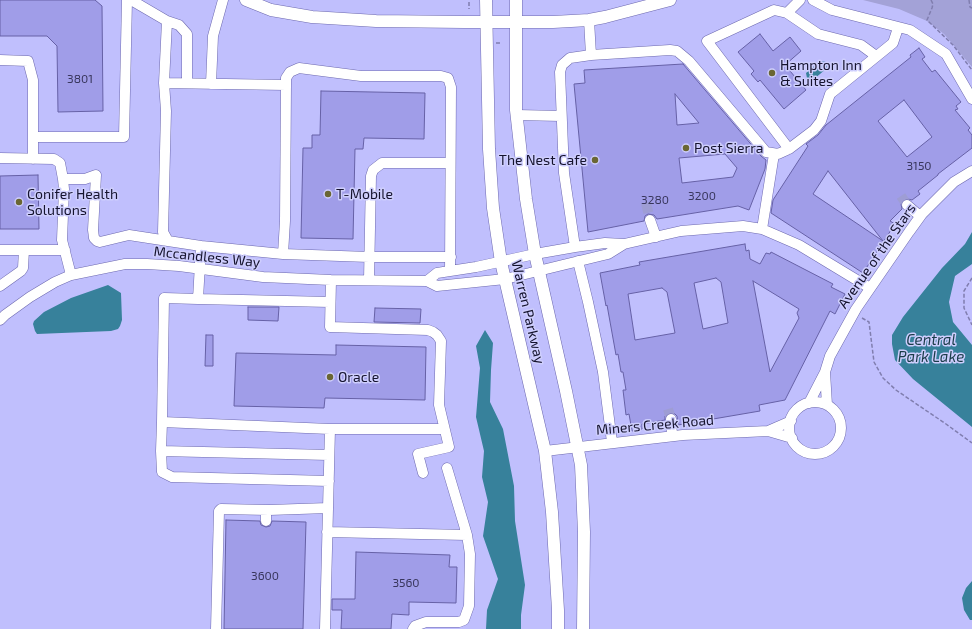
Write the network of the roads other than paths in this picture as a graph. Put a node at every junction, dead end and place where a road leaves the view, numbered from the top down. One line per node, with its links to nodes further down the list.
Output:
1 (127, 0): 26 (street)
2 (131, 0): 12 (street)
3 (223, 0): 21 (street)
4 (246, 0): 13 (main road)
5 (486, 0): 13 (main road, Warren Parkway)
6 (516, 0): 14 (main road, Warren Parkway)
7 (670, 0): 11 (main road)
8 (800, 0): 10 (street)
9 (813, 0): 15 (street)
10 (787, 13): 17 (street); 27 (street)
11 (590, 20): 14 (main road); 16 (street)
12 (167, 21): 19 (street); 20 (street)
13 (487, 22): 14 (main road); 51 (main road, Warren Parkway)
14 (516, 22): 24 (main road, Warren Parkway)
15 (898, 28): 17 (street); 23 (street)
16 (592, 55): 25 (street); 28 (street)
17 (876, 56): 27 (street)
18 (0, 60): 26 (street)
19 (164, 83): 20 (street); 39 (street)
20 (187, 83): 21 (street)
21 (211, 84): 22 (street)
22 (286, 85): 31 (street); 46 (street)
23 (972, 99)
24 (517, 115): 25 (street); 47 (main road, Warren Parkway)
25 (561, 116): 42 (street)
26 (33, 136): 30 (street)
27 (789, 149): 28 (street)
28 (774, 154): 37 (street)
29 (0, 158): 30 (street)
30 (33, 158): 33 (street)
31 (450, 163): 48 (street); 49 (street)
32 (972, 171): 35 (street, Avenue of the Stars)
33 (63, 179): 39 (street); 45 (street)
34 (907, 205): 35 (street)
35 (920, 216): 61 (street, Avenue of the Stars)
36 (650, 220): 38 (street)
37 (762, 229): 38 (street); 61 (street)
38 (656, 237): 40 (street)
39 (168, 241): 41 (street)
40 (624, 244): 42 (street, Mccandless Way); 50 (street, Mccandless Way)
41 (201, 246): 46 (street); 52 (street)
42 (575, 247): 47 (street, Mccandless Way)
43 (0, 250): 44 (street)
44 (24, 250): 45 (street); 60 (street)
45 (65, 250): 55 (street)
46 (283, 254): 49 (street)
47 (535, 254): 51 (street, Mccandless Way); 53 (main road, Warren Parkway)
48 (450, 256): 49 (street); 54 (street)
49 (369, 257): 58 (street)
50 (578, 261): 53 (street, Mccandless Way); 76 (street)
51 (501, 262): 54 (street, Mccandless Way); 56 (main road, Warren Parkway)
52 (200, 269): 55 (street, Mccandless Way); 57 (street, Mccandless Way); 62 (street)
53 (538, 270): 56 (street, Mccandless Way); 77 (main road, Warren Parkway)
54 (450, 271): 59 (street, Mccandless Way)
55 (71, 275): 64 (street, Mccandless Way)
56 (505, 279): 59 (street, Mccandless Way); 79 (main road, Warren Parkway)
57 (331, 280): 58 (street, Mccandless Way); 63 (street)
58 (369, 280): 59 (street, Mccandless Way)
59 (426, 281)
60 (0, 286)
61 (870, 288): 65 (street, Avenue of the Stars)
62 (198, 299): 63 (street); 70 (street)
63 (330, 302): 72 (street)
64 (0, 320)
65 (825, 372): 66 (street, Avenue of the Stars); 67 (street, Avenue of the Stars)
66 (809, 403): 67 (street); 69 (street)
67 (827, 405): 75 (street)
68 (671, 419): 74 (street)
69 (791, 421): 73 (street, Miners Creek Road); 75 (street)
70 (162, 422): 71 (street); 78 (street)
71 (330, 429): 72 (street); 80 (street)
72 (444, 429): 82 (street)
73 (768, 431): 74 (street, Miners Creek Road); 75 (street, Miners Creek Road)
74 (672, 436): 76 (street, Miners Creek Road)
75 (792, 438)
76 (612, 442): 77 (street, Miners Creek Road)
77 (578, 446): 79 (street, Miners Creek Road); 94 (main road, Warren Parkway)
78 (161, 450): 80 (street); 83 (street)
79 (544, 450): 93 (main road, Warren Parkway)
80 (329, 455): 83 (street)
81 (447, 468): 88 (street)
82 (422, 473)
83 (329, 481): 84 (street)
84 (328, 508): 85 (street); 87 (street)
85 (266, 510): 86 (street); 90 (street)
86 (266, 521)
87 (327, 532): 88 (street); 91 (street)
88 (467, 535): 89 (street)
89 (436, 626): 92 (street)
90 (216, 629)
91 (325, 629)
92 (413, 629)
93 (558, 629)
94 (583, 629)

